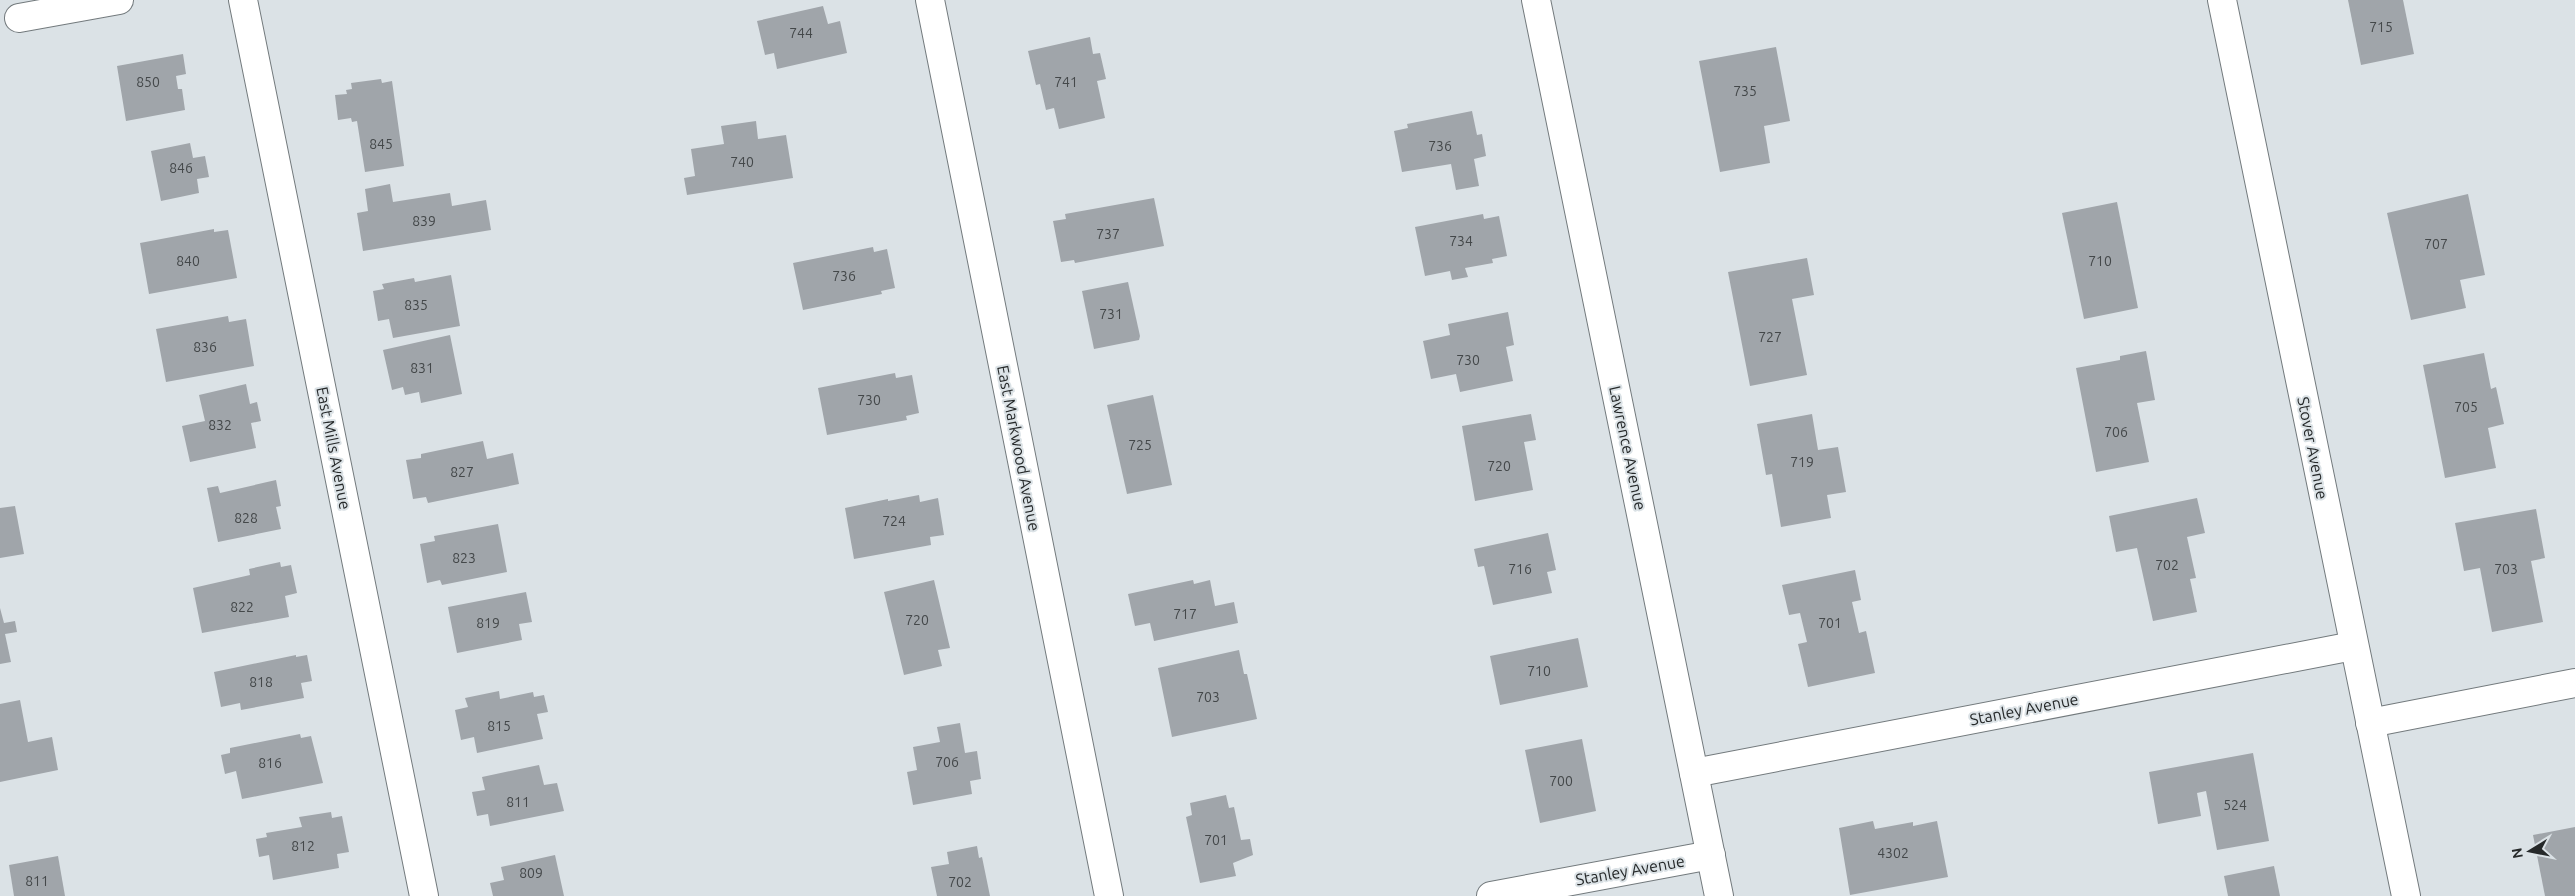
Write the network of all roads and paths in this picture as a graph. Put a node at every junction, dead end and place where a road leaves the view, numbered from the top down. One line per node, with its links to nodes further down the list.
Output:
1 (119, 0): 6 (street)
2 (243, 0): 12 (street, East Mills Avenue)
3 (930, 0): 13 (street, East Markwood Avenue)
4 (1536, 0): 10 (street, Lawrence Avenue)
5 (2222, 0): 7 (street, Stover Avenue)
6 (19, 18)
7 (2353, 646): 9 (street, Stover Avenue); 10 (street, Stanley Avenue)
8 (2575, 683): 9 (street)
9 (2370, 723): 16 (street, Stover Avenue)
10 (1694, 773): 11 (street, Lawrence Avenue)
11 (1711, 855): 14 (street, Stanley Avenue); 15 (street, Lawrence Avenue)
12 (424, 896)
13 (1109, 896)
14 (1491, 896)
15 (1719, 896)
16 (2406, 896)

